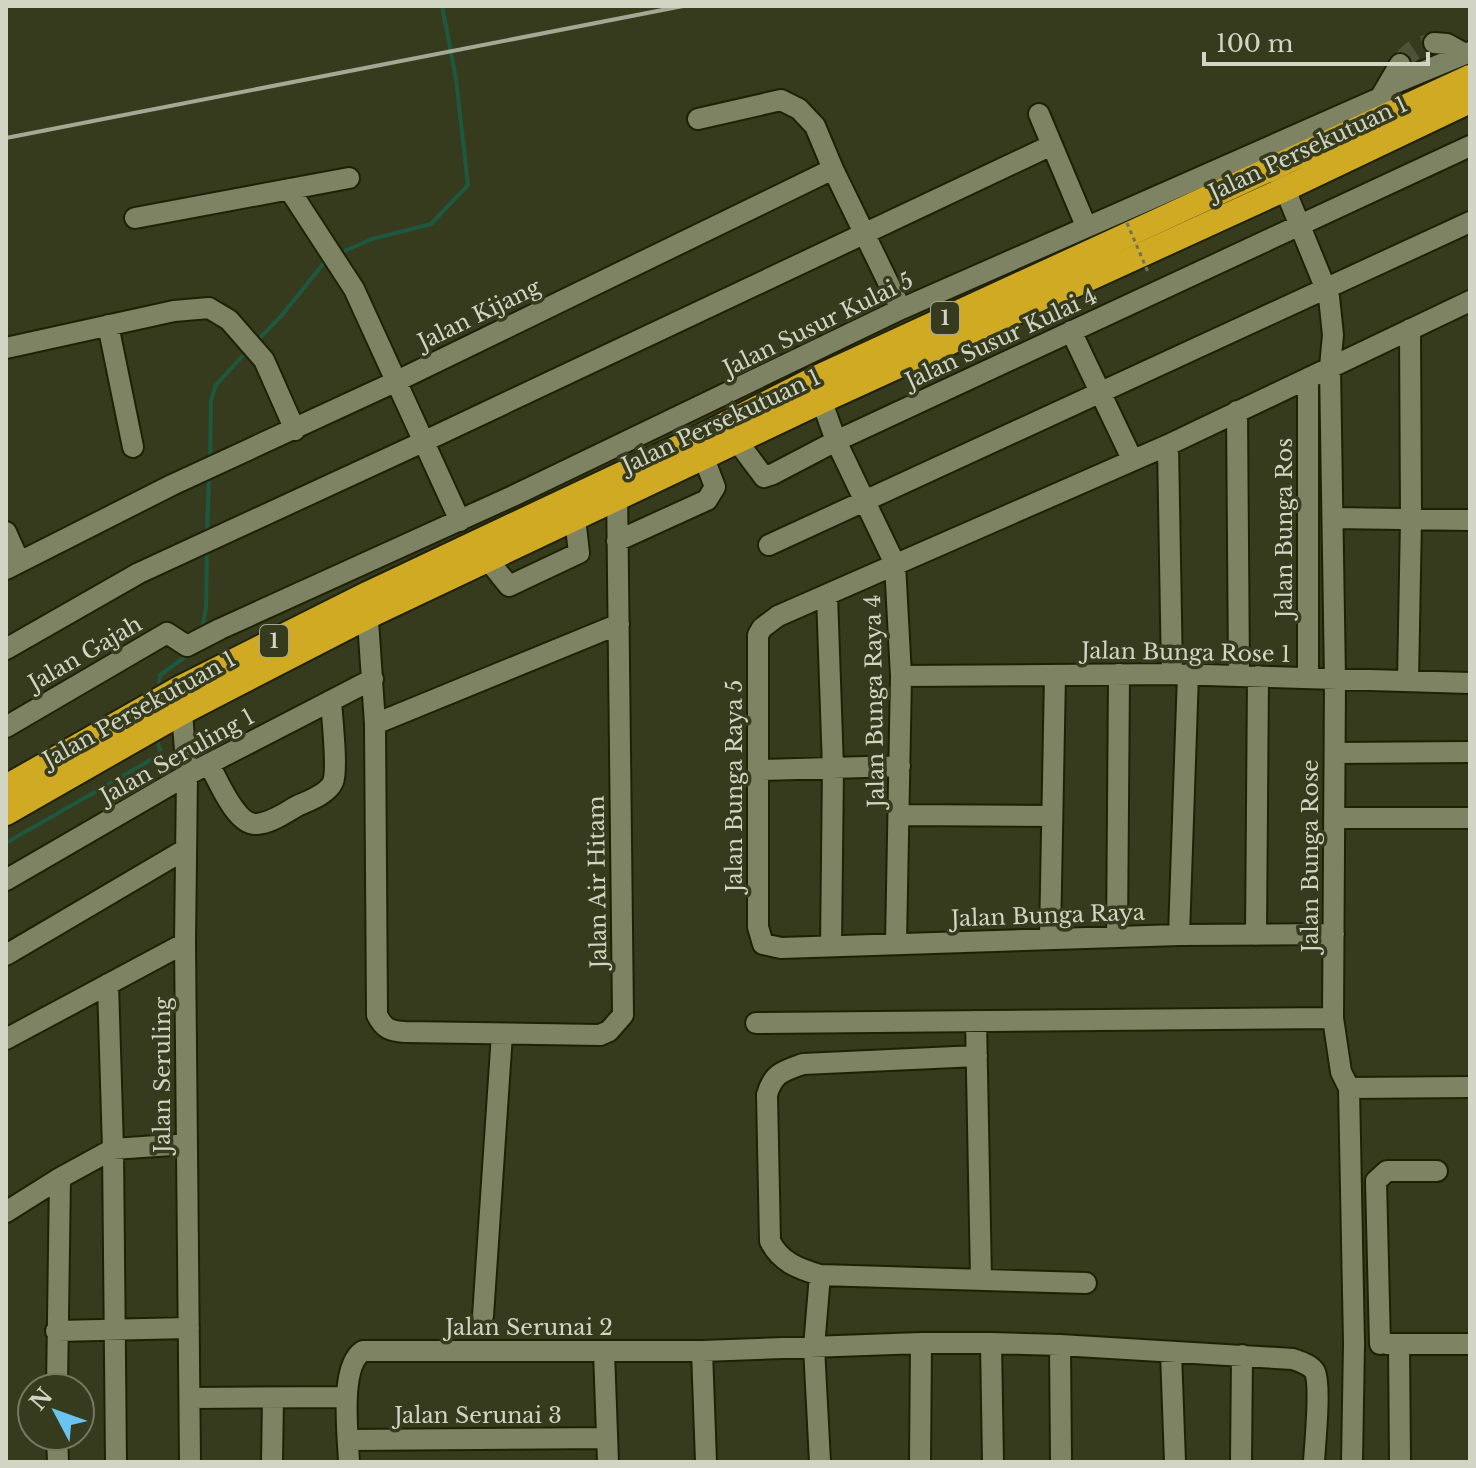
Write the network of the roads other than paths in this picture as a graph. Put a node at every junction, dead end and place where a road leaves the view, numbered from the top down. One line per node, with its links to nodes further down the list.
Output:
1 (1434, 43): 2 (street)
2 (1468, 61): 5 (highway, Jalan Persekutuan 1 / 1)
3 (1400, 64): 5 (street)
4 (1470, 101): 5 (highway, Jalan Persekutuan 1 / 1)
5 (1388, 108): 10 (highway, Jalan Persekutuan 1 / 1); 14 (highway, Jalan Persekutuan 1 / 1); 18 (street, Jalan Susur Kulai 5)
6 (1039, 114): 8 (street)
7 (698, 119): 11 (street)
8 (1052, 145): 18 (street); 19 (street)
9 (1470, 146): 17 (street, Jalan Susur Kulai 4)
10 (1275, 166): 14 (street, Jalan Bunga Rose); 30 (highway, Jalan Persekutuan 1 / 1)
11 (833, 169): 19 (street); 29 (street, Jalan Kijang)
12 (349, 178): 13 (street)
13 (289, 189): 15 (street); 29 (street)
14 (1285, 189): 17 (street, Jalan Bunga Rose); 30 (highway, Jalan Persekutuan 1 / 1)
15 (135, 218)
16 (1470, 222): 20 (street)
17 (1300, 225): 20 (street, Jalan Bunga Rose); 25 (street, Jalan Susur Kulai 4)
18 (1086, 226): 22 (street, Jalan Susur Kulai 5)
19 (864, 234): 22 (street); 34 (street)
20 (1325, 289): 27 (street, Jalan Bunga Rose); 31 (street)
21 (1470, 301): 24 (street)
22 (901, 309): 47 (street, Jalan Susur Kulai 5)
23 (108, 325): 26 (street); 33 (street); 38 (street)
24 (1410, 329): 27 (street); 45 (street)
25 (1071, 331): 31 (street); 36 (street, Jalan Susur Kulai 4)
26 (6, 348)
27 (1330, 367): 28 (street); 44 (street, Jalan Bunga Rose)
28 (1308, 378): 32 (street); 65 (street, Jalan Bunga Ros)
29 (397, 381): 33 (street, Jalan Kijang); 34 (street)
30 (818, 390): 35 (highway, Jalan Persekutuan 1 / 1); 36 (street, Jalan Bunga Raya 4); 41 (highway, Jalan Persekutuan 1 / 1)
31 (1100, 391): 40 (street); 42 (street)
32 (1237, 411): 37 (street); 64 (street)
33 (295, 430): 53 (street, Jalan Kijang)
34 (425, 441): 47 (street); 58 (street)
35 (737, 441): 36 (street, Jalan Susur Kulai 4); 39 (highway, Jalan Persekutuan 1 / 1)
36 (836, 441): 42 (street, Jalan Bunga Raya 4)
37 (1168, 445): 40 (street); 60 (street)
38 (133, 447)
39 (704, 458): 41 (highway, Jalan Persekutuan 1 / 1); 49 (street)
40 (1132, 459): 52 (street)
41 (617, 486): 43 (highway, Jalan Persekutuan 1 / 1); 49 (street, Jalan Air Hitam); 55 (highway, Jalan Persekutuan 1 / 1)
42 (864, 499): 50 (street); 52 (street, Jalan Bunga Raya 4)
43 (575, 518): 51 (highway, Jalan Persekutuan 1 / 1); 51 (street)
44 (1333, 518): 45 (street); 67 (street, Jalan Bunga Rose)
45 (1411, 519): 46 (street); 68 (street)
46 (1470, 520)
47 (460, 521): 57 (street, Jalan Susur Kulai 5)
48 (6, 532): 53 (street)
49 (617, 541): 56 (street, Jalan Air Hitam)
50 (769, 545)
51 (488, 560): 55 (highway, Jalan Persekutuan 1 / 1)
52 (895, 564): 54 (street); 63 (street, Jalan Bunga Raya 4)
53 (13, 565)
54 (827, 595): 79 (street); 80 (street, Jalan Bunga Raya 5)
55 (367, 606): 66 (street); 70 (highway, Jalan Persekutuan 1 / 1); 72 (highway, Jalan Persekutuan 1 / 1)
56 (619, 624): 73 (street); 104 (street, Jalan Air Hitam)
57 (187, 646): 74 (street, Jalan Gajah)
58 (6, 649)
59 (1119, 674): 60 (street, Jalan Bunga Rose 1); 62 (street, Jalan Bunga Rose 1); 93 (street)
60 (1180, 674): 64 (street, Jalan Bunga Rose 1); 91 (street)
61 (1470, 674): 69 (street)
62 (1055, 675): 63 (street, Jalan Bunga Rose 1); 85 (street)
63 (901, 676): 78 (street, Jalan Bunga Raya 4)
64 (1248, 676): 65 (street, Jalan Bunga Rose 1); 92 (street)
65 (1308, 678): 67 (street, Jalan Bunga Rose 1)
66 (373, 679): 71 (street, Jalan Seruling 1); 73 (street)
67 (1335, 679): 68 (street, Jalan Bunga Rose 1); 76 (street, Jalan Bunga Rose)
68 (1408, 681): 69 (street, Jalan Bunga Rose 1)
69 (1470, 683)
70 (180, 688): 72 (street, Jalan Seruling); 82 (highway, Jalan Persekutuan 1 / 1)
71 (331, 701): 77 (street, Jalan Seruling 1); 77 (street)
72 (181, 713): 81 (street, Jalan Seruling); 83 (highway, Jalan Persekutuan 1 / 1)
73 (375, 724): 104 (street, Jalan Air Hitam)
74 (6, 727)
75 (1470, 752): 76 (street)
76 (1335, 753): 86 (street, Jalan Bunga Rose)
77 (209, 764): 81 (street, Jalan Seruling 1)
78 (900, 766): 79 (street); 84 (street, Jalan Bunga Raya 4)
79 (833, 768): 80 (street); 98 (street)
80 (758, 770): 97 (street, Jalan Bunga Raya 5)
81 (187, 775): 88 (street, Jalan Seruling); 89 (street, Jalan Seruling 1)
82 (6, 787)
83 (6, 813)
84 (900, 815): 85 (street); 96 (street, Jalan Bunga Raya 4)
85 (1052, 816): 94 (street)
86 (1334, 818): 87 (street); 90 (street, Jalan Bunga Rose)
87 (1470, 818)
88 (186, 849): 95 (street, Jalan Seruling); 99 (street)
89 (6, 880)
90 (1334, 934): 92 (street, Jalan Bunga Raya); 101 (street, Jalan Bunga Rose)
91 (1179, 935): 92 (street, Jalan Bunga Raya); 93 (street, Jalan Bunga Raya)
92 (1256, 935)
93 (1117, 937): 94 (street, Jalan Bunga Raya)
94 (1050, 938): 96 (street, Jalan Bunga Raya)
95 (185, 943): 100 (street); 109 (street, Jalan Seruling)
96 (896, 943): 98 (street, Jalan Bunga Raya)
97 (763, 944): 98 (street, Jalan Bunga Raya)
98 (831, 946)
99 (6, 955)
100 (108, 984): 105 (street); 110 (street)
101 (1333, 1018): 102 (street); 108 (street, Jalan Bunga Rose)
102 (976, 1021): 103 (street); 106 (street)
103 (756, 1023)
104 (502, 1034): 117 (street)
105 (6, 1039)
106 (977, 1056): 114 (street); 115 (street)
107 (1470, 1087): 108 (street)
108 (1349, 1088): 123 (street, Jalan Bunga Rose)
109 (186, 1144): 110 (street); 118 (street, Jalan Seruling)
110 (113, 1149): 112 (street); 120 (street)
111 (1437, 1171): 124 (street)
112 (60, 1178): 113 (street); 119 (street)
113 (6, 1212)
114 (820, 1275): 115 (street); 127 (street)
115 (981, 1278): 116 (street)
116 (1086, 1283)
117 (483, 1316)
118 (189, 1328): 120 (street); 134 (street, Jalan Seruling)
119 (56, 1331): 120 (street); 132 (street)
120 (115, 1331): 138 (street)
121 (921, 1343): 122 (street, Jalan Serunai 2); 127 (street, Jalan Serunai 2); 145 (street)
122 (991, 1343): 126 (street, Jalan Serunai 2); 146 (street)
123 (1354, 1343): 124 (street); 151 (street, Jalan Bunga Rose)
124 (1390, 1344): 125 (street); 152 (street)
125 (1470, 1344)
126 (1060, 1345): 130 (street, Jalan Serunai 2); 147 (street)
127 (814, 1347): 128 (street, Jalan Serunai 2); 144 (street)
128 (702, 1351): 129 (street, Jalan Serunai 2); 143 (street)
129 (604, 1352): 133 (street, Jalan Serunai 2); 136 (street)
130 (1171, 1353): 131 (street, Jalan Serunai 2); 148 (street)
131 (1242, 1355): 149 (street); 150 (street, Jalan Serunai 2)
132 (57, 1372)
133 (347, 1397): 135 (street); 137 (street)
134 (191, 1398): 135 (street); 139 (street, Jalan Seruling)
135 (273, 1398): 140 (street)
136 (607, 1438): 137 (street, Jalan Serunai 3); 142 (street)
137 (349, 1440): 141 (street)
138 (116, 1462)
139 (190, 1462)
140 (272, 1462)
141 (349, 1462)
142 (608, 1462)
143 (706, 1462)
144 (820, 1462)
145 (920, 1462)
146 (993, 1462)
147 (1061, 1462)
148 (1175, 1462)
149 (1241, 1462)
150 (1314, 1462)
151 (1352, 1462)
152 (1400, 1462)

